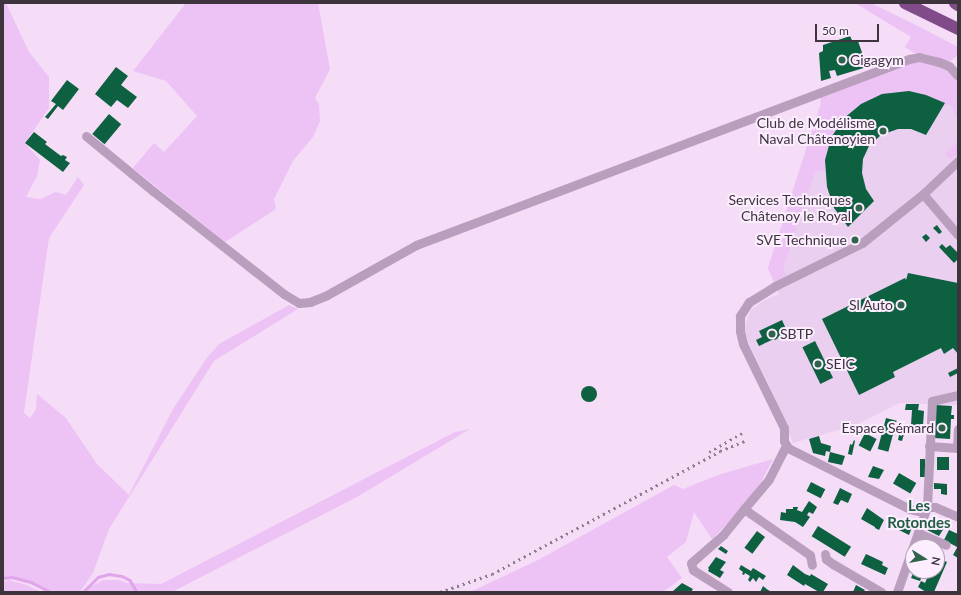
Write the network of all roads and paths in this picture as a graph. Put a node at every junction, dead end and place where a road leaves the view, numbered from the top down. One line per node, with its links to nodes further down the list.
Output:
1 (905, 3): 4 (highway)
2 (955, 3): 3 (highway)
3 (958, 5)
4 (958, 29)
5 (958, 76): 6 (street)
6 (86, 136)
7 (958, 161): 8 (street)
8 (923, 194): 9 (street); 12 (street)
9 (958, 235)
10 (958, 395): 13 (street)
11 (958, 429): 14 (street)
12 (786, 446): 15 (street); 16 (street)
13 (929, 446): 14 (street); 15 (street)
14 (957, 448)
15 (927, 507): 17 (street); 18 (street)
16 (744, 510): 21 (street); 22 (street)
17 (958, 517)
18 (918, 534): 19 (street); 24 (street)
19 (946, 546)
20 (825, 554): 23 (street)
21 (812, 565)
22 (728, 592)
23 (881, 592)
24 (897, 592)

